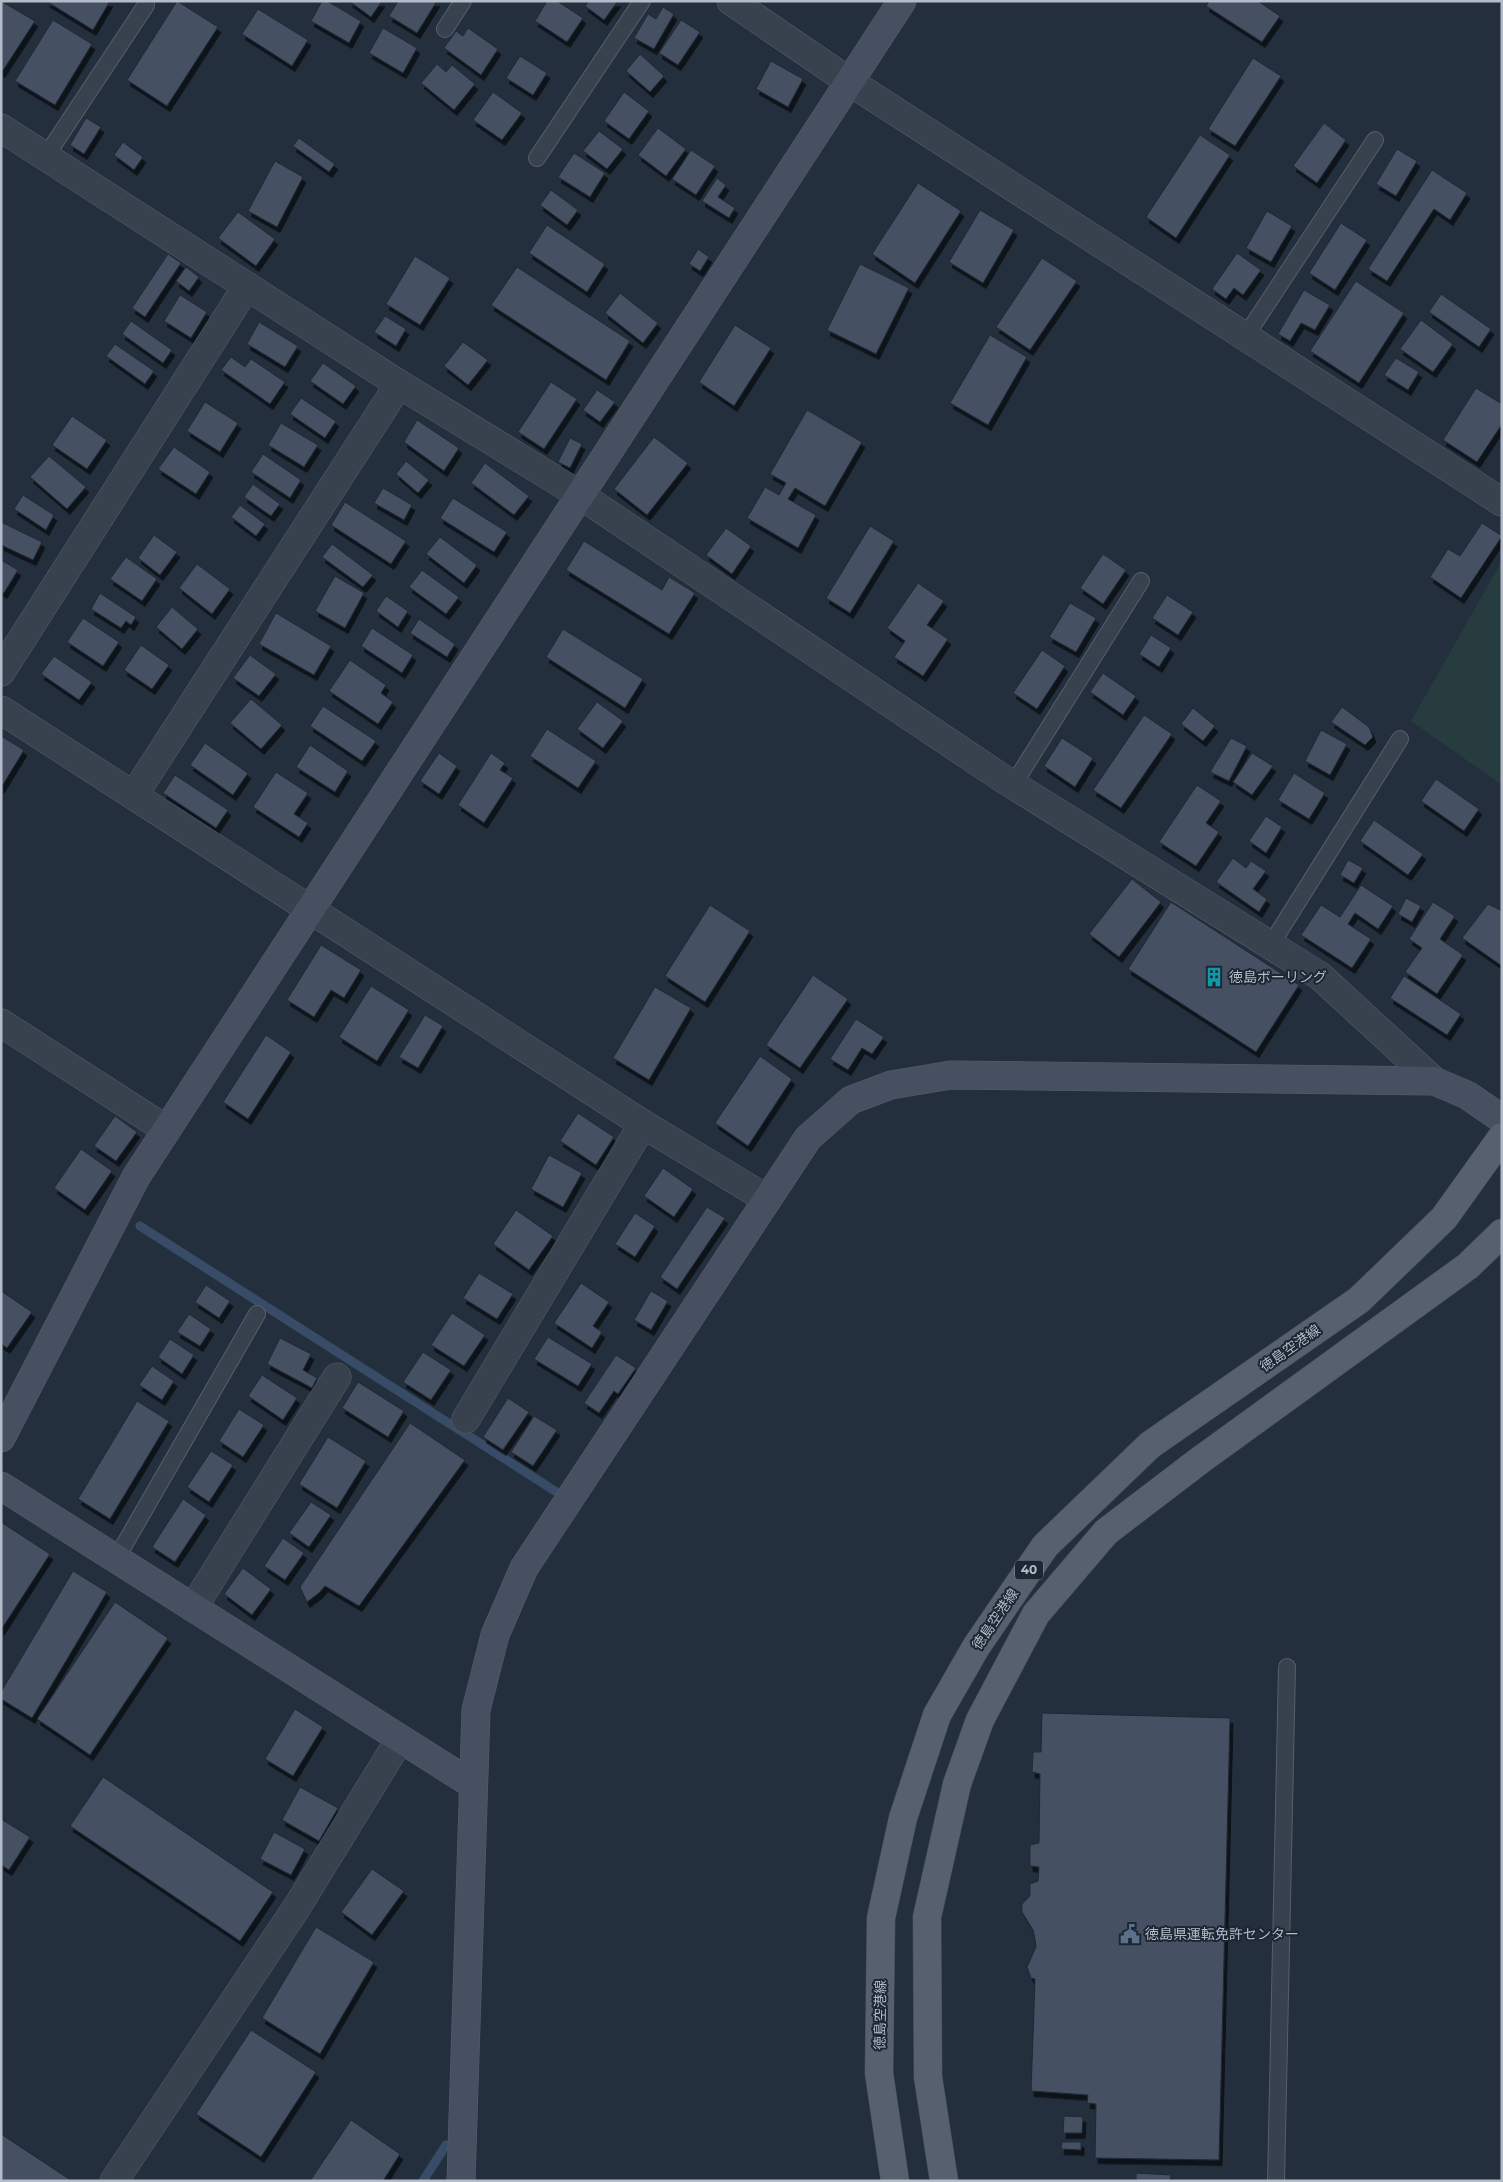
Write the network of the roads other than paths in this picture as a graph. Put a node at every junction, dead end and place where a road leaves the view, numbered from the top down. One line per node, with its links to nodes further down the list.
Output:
1 (463, 1): 6 (lane)
2 (642, 1): 11 (lane)
3 (731, 1): 7 (street)
4 (902, 1): 7 (street)
5 (146, 6): 10 (lane)
6 (445, 29)
7 (850, 82): 13 (street); 15 (street)
8 (1, 128): 10 (street)
9 (1375, 140): 13 (lane)
10 (46, 156): 12 (street)
11 (537, 158)
12 (246, 286): 14 (street); 18 (street)
13 (1245, 337): 16 (street)
14 (399, 384): 15 (street); 22 (street)
15 (580, 495): 21 (street); 23 (street)
16 (1502, 502)
17 (1141, 581): 21 (lane)
18 (1, 672)
19 (1, 710): 22 (street)
20 (1400, 739): 24 (lane)
21 (1013, 785): 24 (street)
22 (134, 795): 23 (street)
23 (310, 909): 28 (street); 29 (street)
24 (1270, 946): 26 (street)
25 (1, 1023): 29 (street)
26 (1434, 1081): 27 (street); 31 (street)
27 (1502, 1119)
28 (643, 1124): 31 (street); 35 (street)
29 (167, 1130): 36 (street)
30 (1502, 1136): 45 (main road, 徳島空港線 / 40)
31 (767, 1198): 42 (street)
32 (1502, 1233): 46 (main road, 40)
33 (257, 1314): 38 (lane)
34 (337, 1377): 39 (street)
35 (466, 1419)
36 (1, 1438)
37 (1, 1486): 38 (street)
38 (116, 1559): 39 (street)
39 (194, 1608): 41 (street)
40 (1287, 1667): 47 (lane)
41 (400, 1739): 42 (street); 43 (street)
42 (472, 1784): 44 (street)
43 (114, 2181)
44 (460, 2181)
45 (894, 2181)
46 (944, 2181)
47 (1276, 2181)

